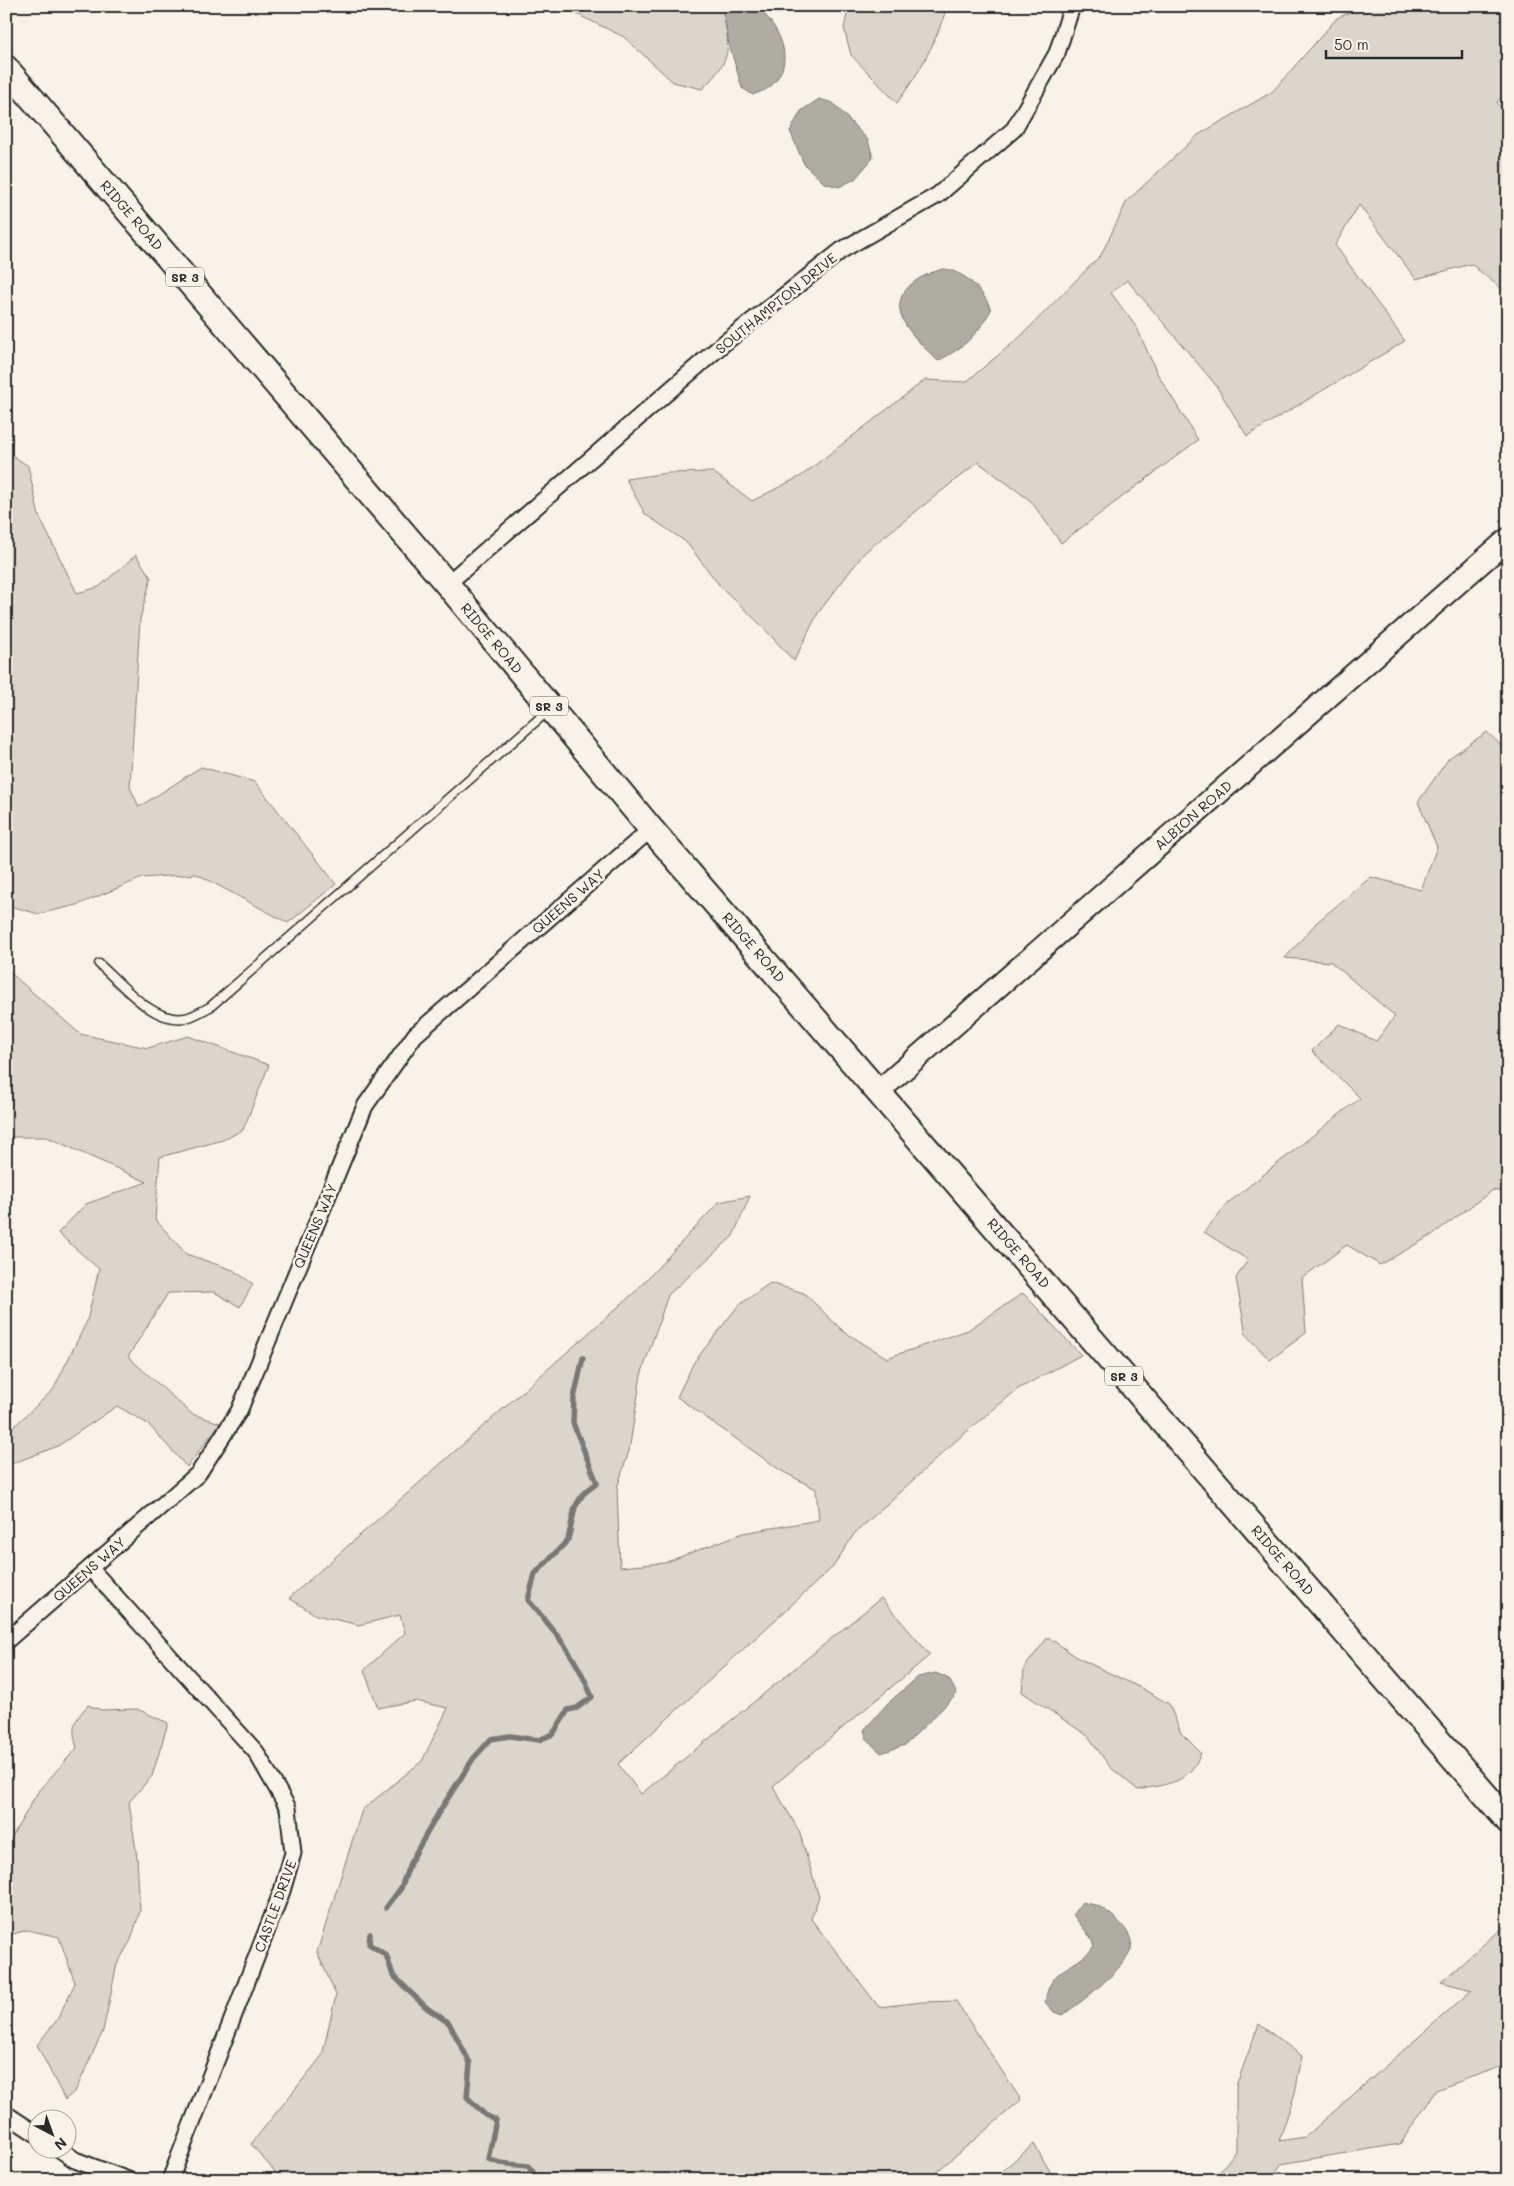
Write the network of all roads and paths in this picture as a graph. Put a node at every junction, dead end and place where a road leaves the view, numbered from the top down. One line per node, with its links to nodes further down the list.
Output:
1 (1072, 6): 4 (street, SOUTHAMPTON DRIVE)
2 (6, 68): 4 (main road, RIDGE ROAD / SR 3)
3 (1508, 539): 8 (street, ALBION ROAD)
4 (447, 584): 5 (main road, RIDGE ROAD / SR 3)
5 (551, 709): 6 (main road, RIDGE ROAD / SR 3); 7 (lane)
6 (651, 829): 8 (main road, RIDGE ROAD / SR 3); 9 (street, QUEENS WAY)
7 (99, 964)
8 (879, 1090): 11 (main road, RIDGE ROAD / SR 3)
9 (90, 1568): 10 (street, QUEENS WAY); 16 (street, CASTLE DRIVE)
10 (6, 1641)
11 (1508, 1821)
12 (6, 2114): 13 (street)
13 (28, 2128)
14 (71, 2158): 15 (street)
15 (128, 2180)
16 (170, 2180)

